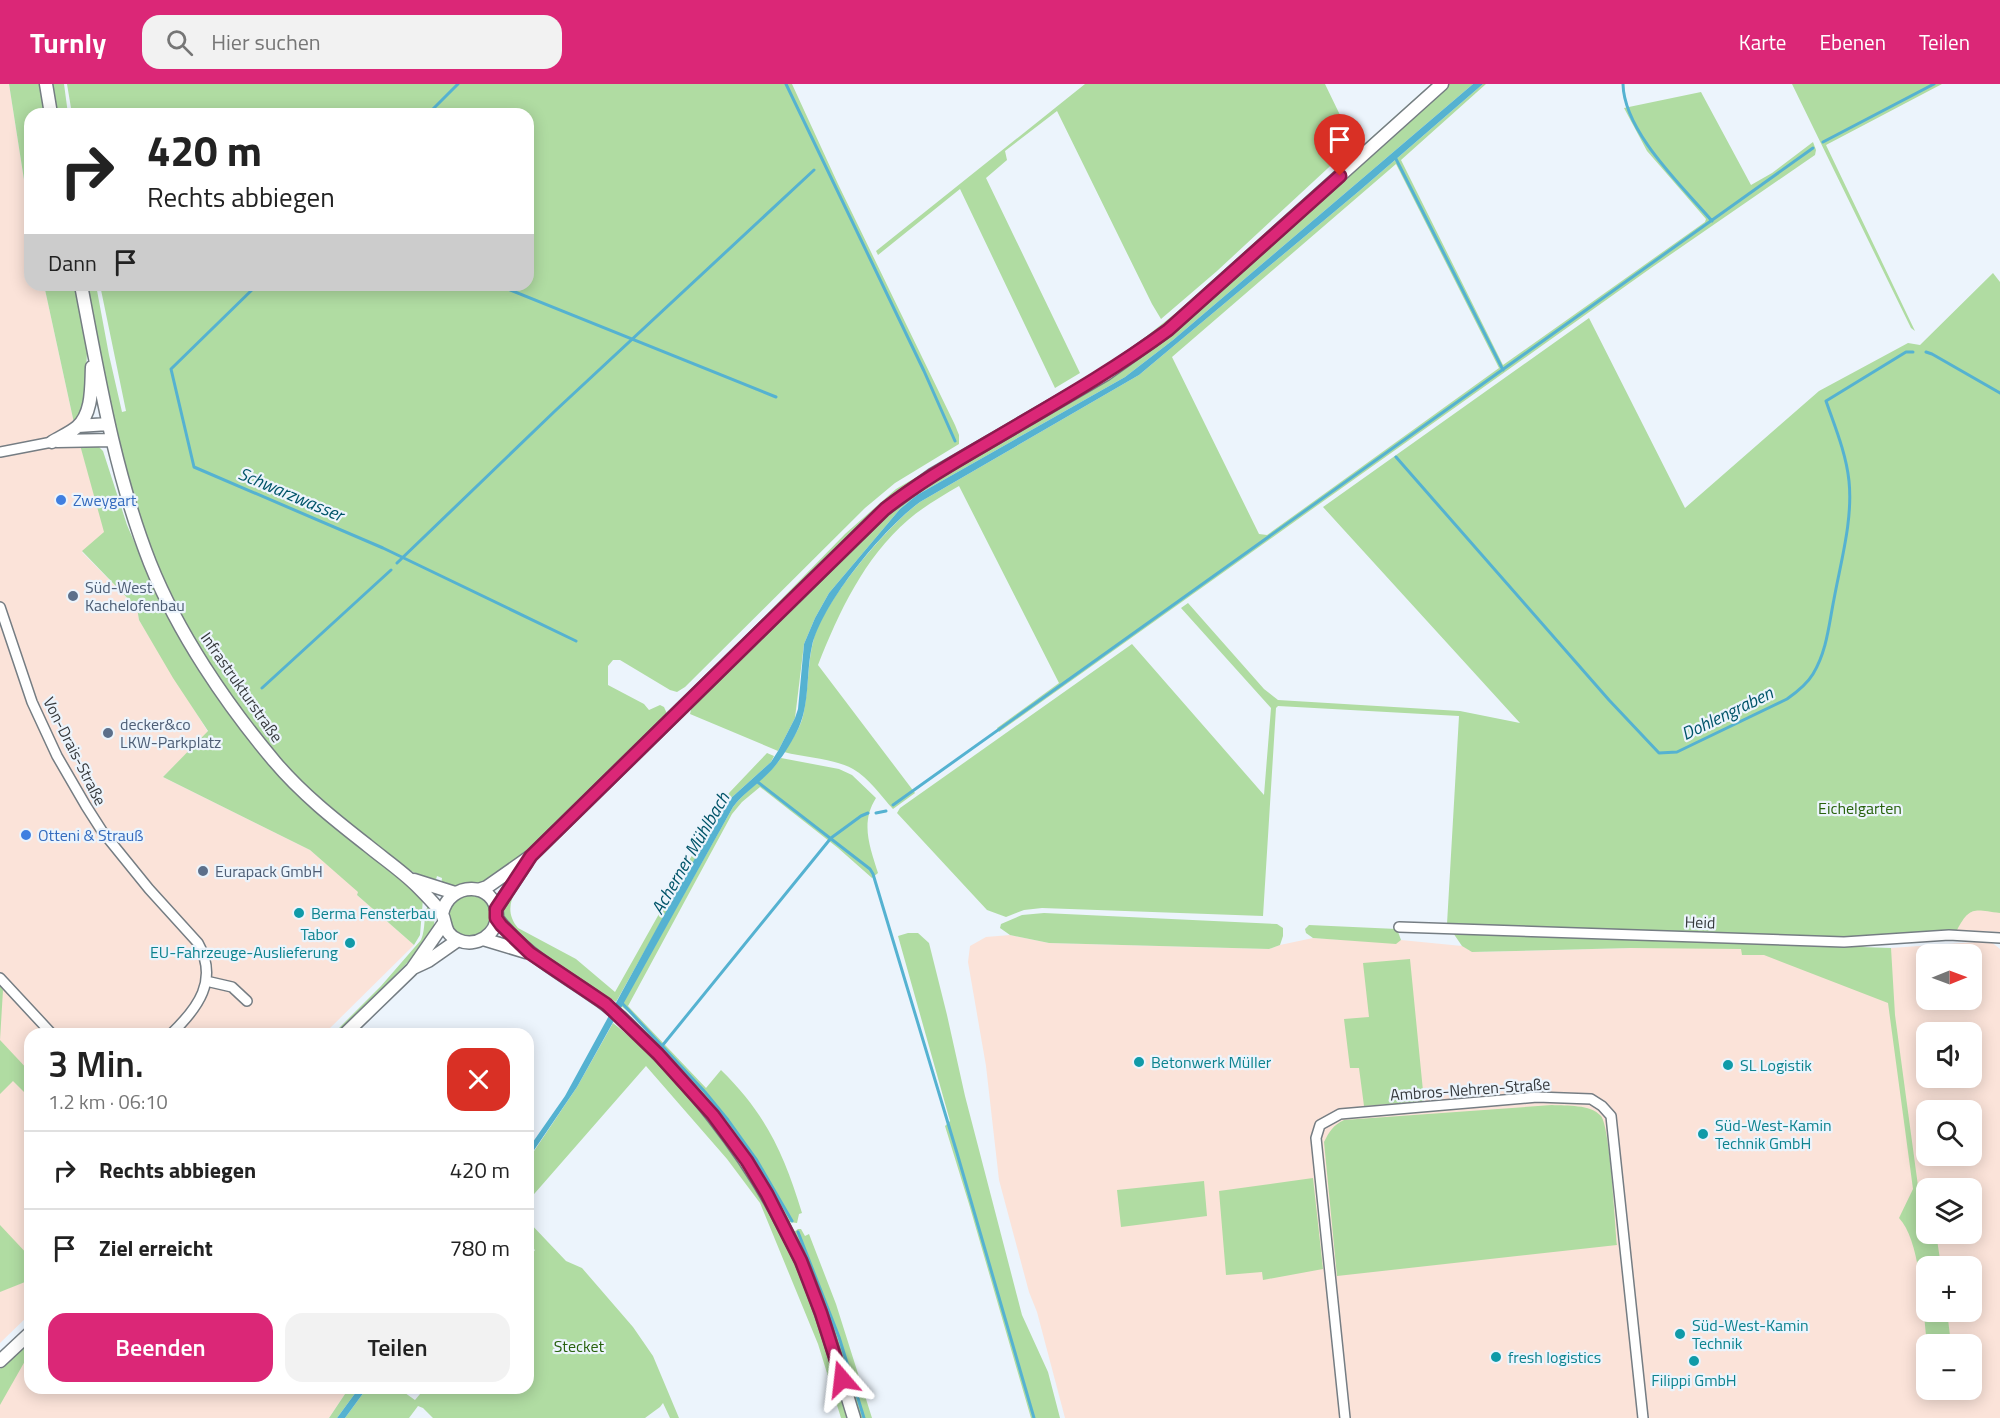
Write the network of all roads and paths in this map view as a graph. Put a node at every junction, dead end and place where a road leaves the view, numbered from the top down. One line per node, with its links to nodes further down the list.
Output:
1 (46, 84): 3 (street)
2 (1442, 84): 12 (street)
3 (50, 108)
4 (82, 291): 5 (street, Infrastrukturstraße)
5 (94, 352): 6 (street, Infrastrukturstraße); 7 (street)
6 (108, 424): 7 (street); 8 (street, Infrastrukturstraße)
7 (78, 426): 9 (street)
8 (112, 440): 9 (street); 13 (street, Infrastrukturstraße)
9 (52, 442): 10 (street)
10 (0, 452)
11 (0, 607): 25 (street, Von-Drais-Straße)
12 (531, 856): 14 (street); 16 (street)
13 (410, 879): 15 (street); 17 (street)
14 (478, 890): 15 (street); 16 (street)
15 (454, 893): 17 (street)
16 (496, 914): 20 (street); 22 (street)
17 (443, 919): 21 (street); 23 (street)
18 (1399, 927): 19 (street, Heid)
19 (2000, 938)
20 (483, 939): 21 (street); 22 (street)
21 (458, 940): 23 (street)
22 (530, 953): 32 (street)
23 (412, 969): 29 (street)
24 (0, 978): 27 (street)
25 (206, 981): 26 (street); 28 (street)
26 (247, 1001)
27 (46, 1028)
28 (177, 1028)
29 (351, 1028)
30 (24, 1339): 31 (street)
31 (0, 1361)
32 (854, 1418)
33 (1345, 1418): 34 (street, Ambros-Nehren-Straße)
34 (1643, 1418)

